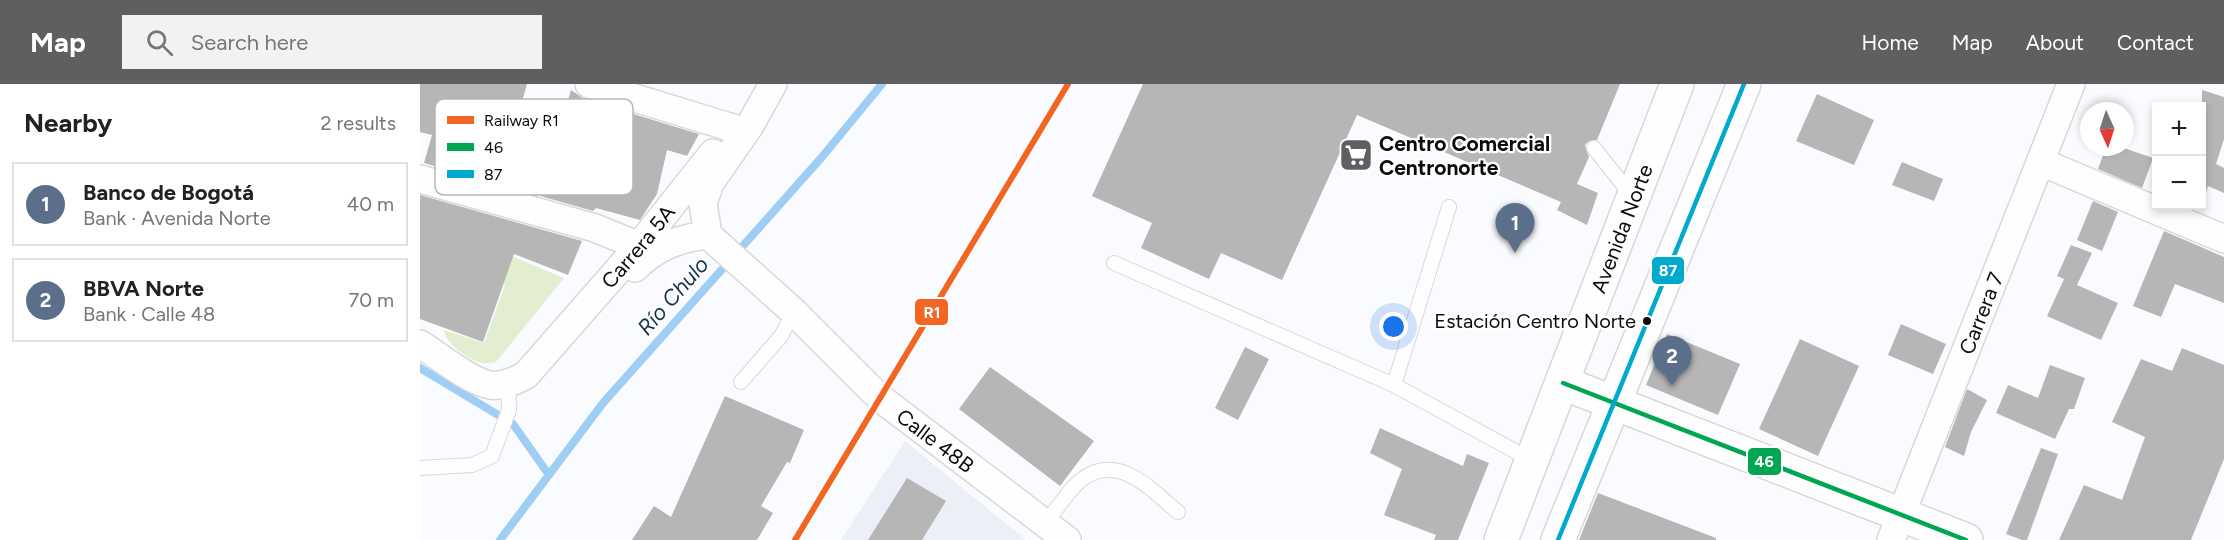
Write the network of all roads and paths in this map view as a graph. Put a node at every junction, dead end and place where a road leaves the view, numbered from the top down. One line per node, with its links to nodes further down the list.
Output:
1 (589, 84): 6 (street)
2 (771, 84): 6 (street, Carrera 5A); 14 (street)
3 (1677, 84): 12 (main road, Avenida Norte)
4 (1744, 84): 24 (main road)
5 (2071, 84): 8 (street, Carrera 7)
6 (734, 128): 16 (street, Carrera 5A)
7 (1594, 148): 12 (lane)
8 (2041, 162): 15 (street); 29 (street, Carrera 7)
9 (420, 179): 10 (street)
10 (435, 183)
11 (477, 195): 16 (street)
12 (1632, 196): 22 (main road, Avenida Norte)
13 (1449, 207): 23 (lane)
14 (708, 235): 18 (street, Calle 48B); 20 (street)
15 (2224, 239)
16 (639, 246): 20 (street, Carrera 5A)
17 (1114, 263): 23 (lane)
18 (785, 304): 21 (lane); 28 (street, Calle 48B)
19 (420, 344): 20 (street)
20 (508, 381): 26 (lane)
21 (741, 382)
22 (1563, 383): 24 (main road); 25 (main road, Avenida Norte)
23 (1394, 385): 25 (lane)
24 (1613, 402): 29 (main road); 32 (main road)
25 (1533, 461): 31 (main road, Avenida Norte)
26 (420, 468)
27 (1178, 512): 28 (lane)
28 (1044, 523): 30 (street, Calle 48B)
29 (1897, 527): 33 (main road)
30 (1067, 540)
31 (1501, 540)
32 (1558, 540)
33 (1966, 540)

